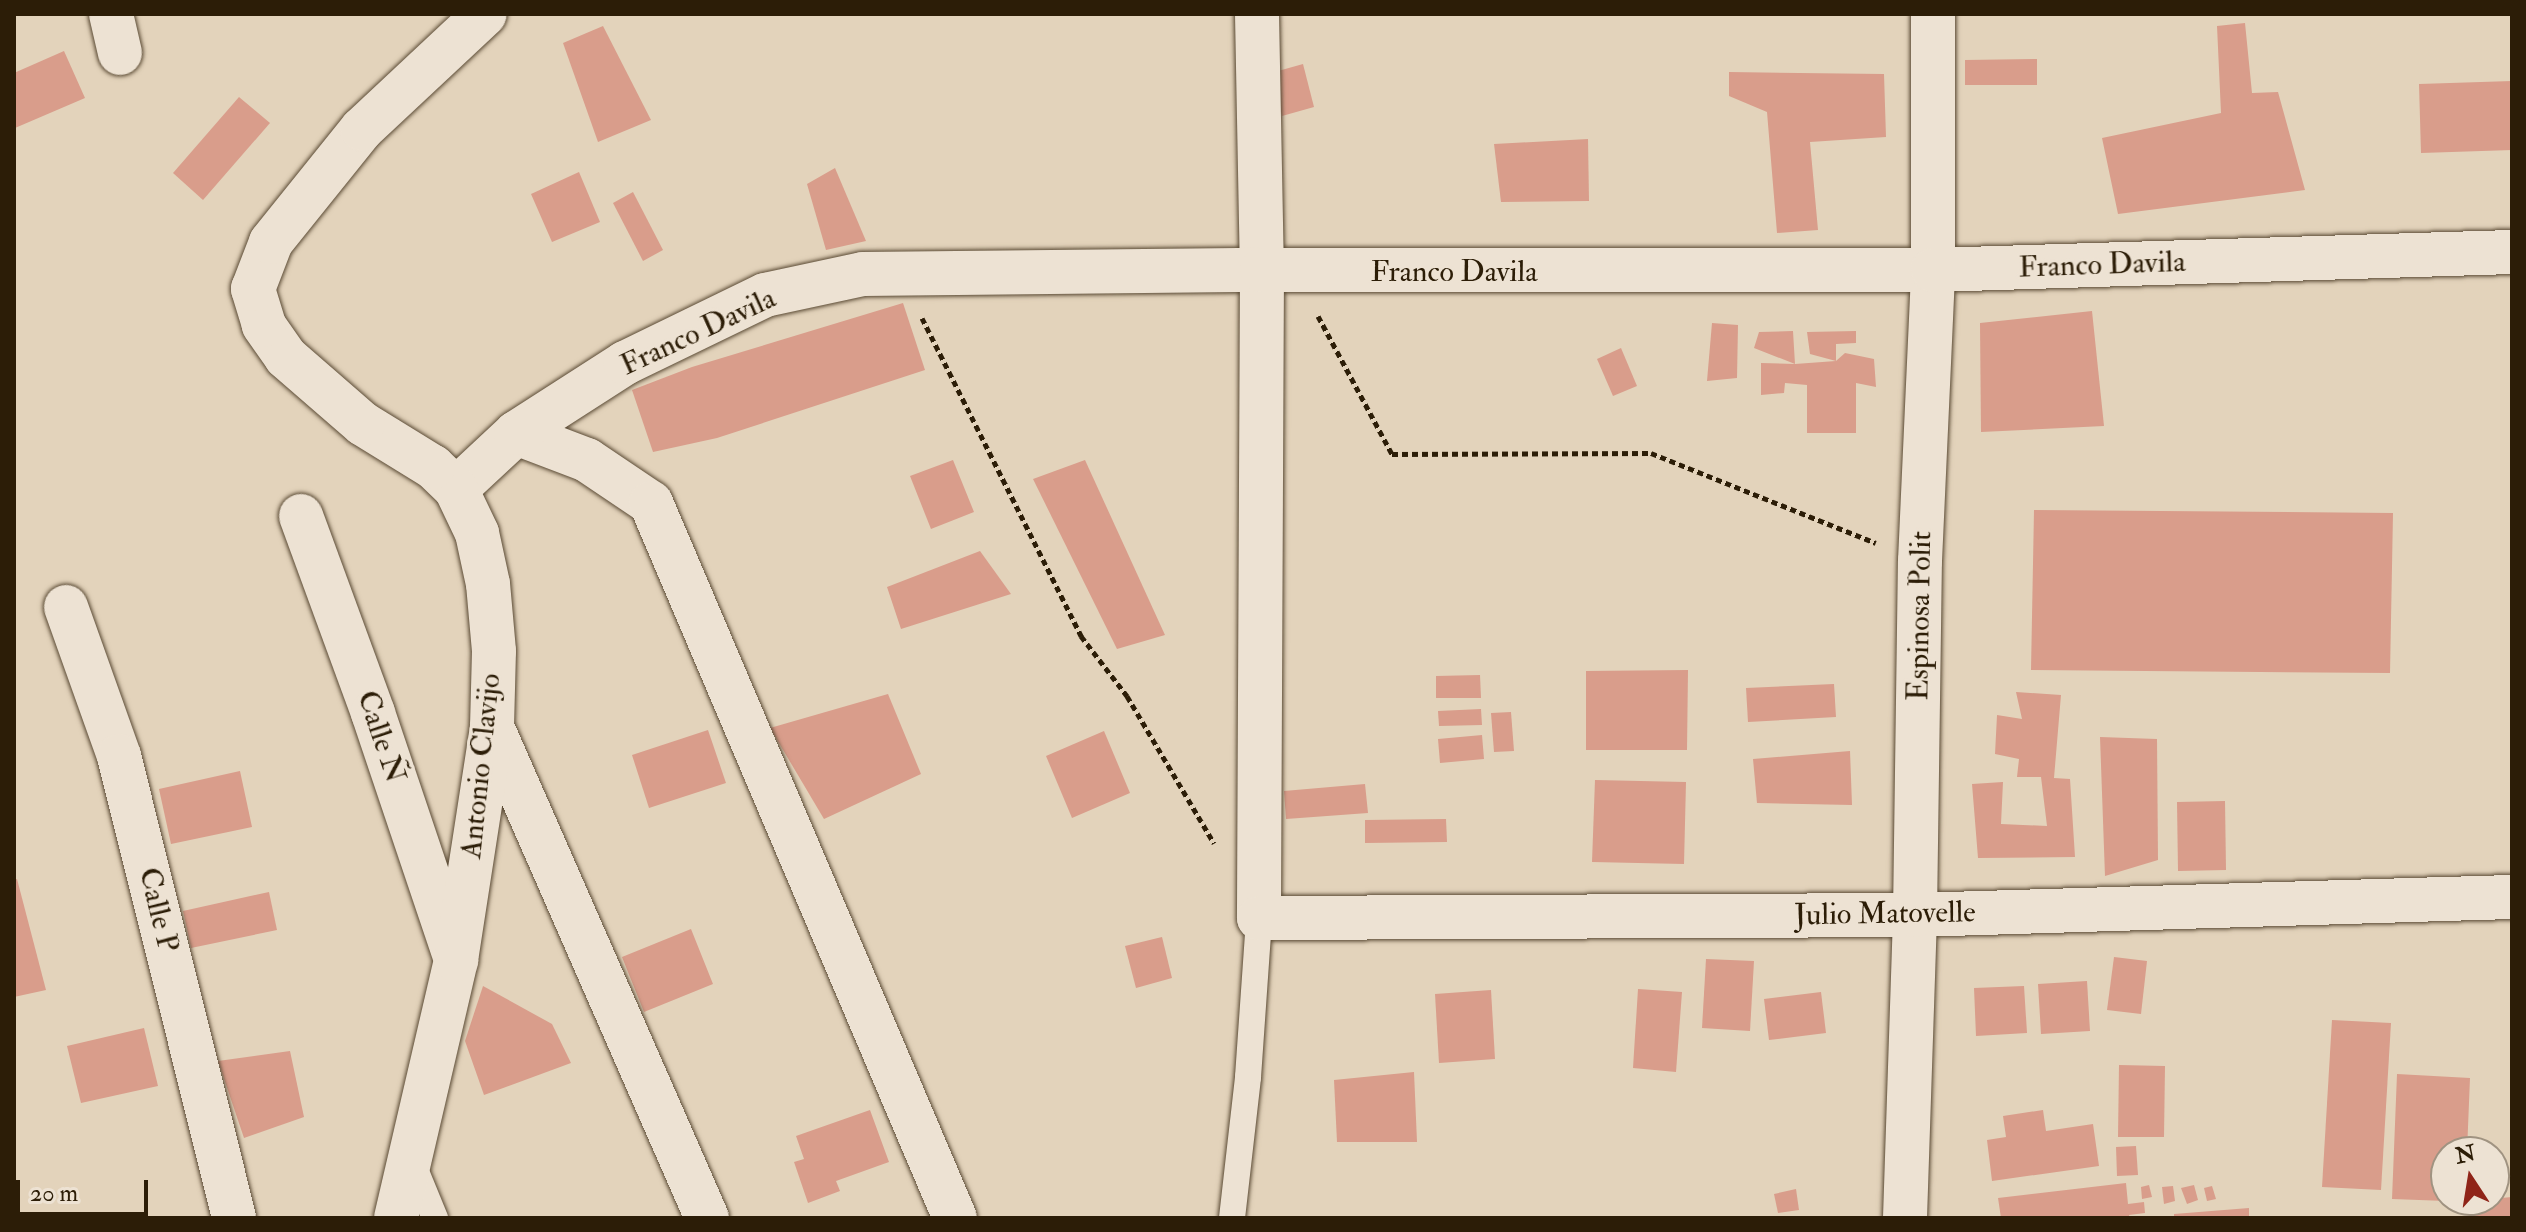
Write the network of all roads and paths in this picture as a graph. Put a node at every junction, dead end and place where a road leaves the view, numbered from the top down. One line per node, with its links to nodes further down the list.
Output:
1 (485, 14): 9 (street, Antonio Clavijo)
2 (1257, 14): 6 (street)
3 (1933, 14): 5 (street, Espinosa Polit)
4 (2512, 252): 5 (street, Franco Davila)
5 (1933, 270): 6 (street, Franco Davila); 11 (street, Espinosa Polit)
6 (1278, 271): 7 (street, Franco Davila); 11 (path); 17 (street)
7 (900, 274): 8 (street, Franco Davila); 14 (path)
8 (516, 433): 9 (street, Franco Davila); 24 (street)
9 (456, 489): 13 (street, Antonio Clavijo)
10 (301, 516): 18 (street, Calle Ñ)
11 (1920, 561): 16 (street, Espinosa Polit)
12 (66, 607): 20 (street, Calle P)
13 (492, 727): 18 (street, Antonio Clavijo); 23 (street)
14 (1216, 845)
15 (2512, 897): 16 (street, Julio Matovelle)
16 (1915, 915): 17 (street, Julio Matovelle); 26 (street, Espinosa Polit)
17 (1259, 918): 25 (lane)
18 (456, 960): 19 (street, Antonio Clavijo)
19 (410, 1159): 21 (street, Antonio Clavijo); 22 (lane)
20 (234, 1218)
21 (396, 1218)
22 (435, 1218)
23 (707, 1218)
24 (955, 1218)
25 (1232, 1218)
26 (1905, 1218)

